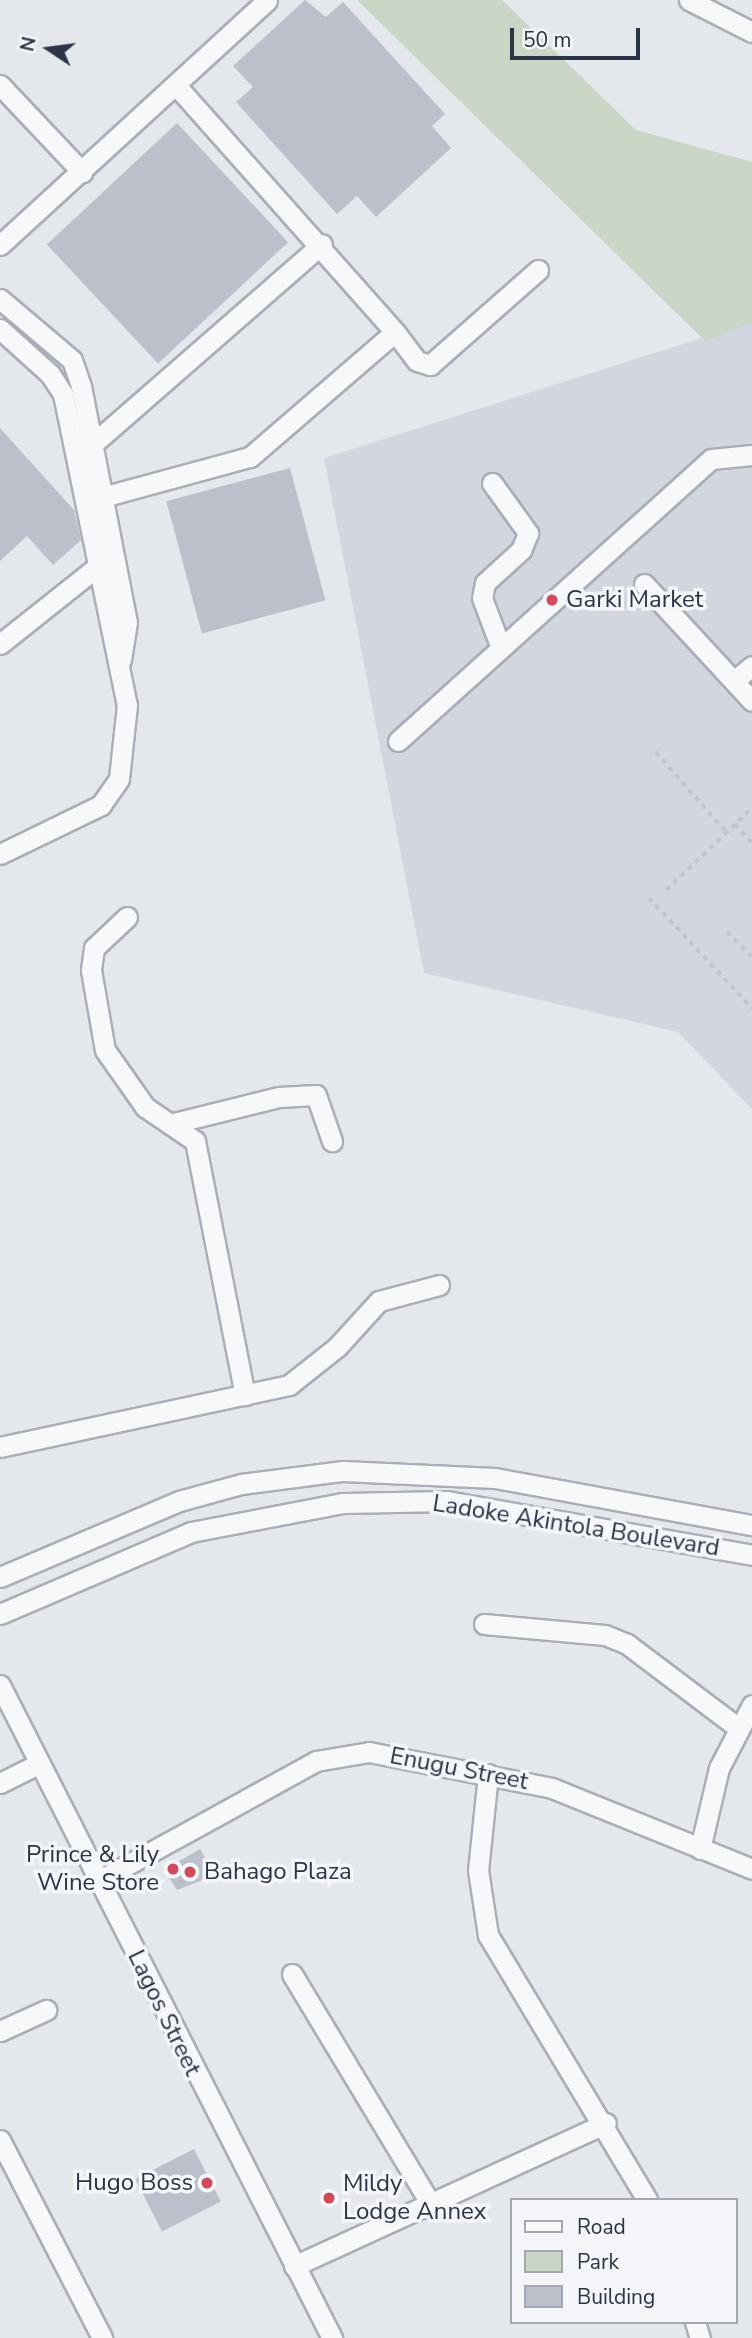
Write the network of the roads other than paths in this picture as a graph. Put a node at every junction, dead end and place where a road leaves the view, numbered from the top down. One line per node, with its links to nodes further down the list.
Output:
1 (267, 0): 5 (street)
2 (689, 0): 3 (street)
3 (752, 32)
4 (0, 85): 6 (street)
5 (176, 85): 6 (street); 7 (street)
6 (82, 172): 8 (street)
7 (322, 244): 12 (street); 13 (street)
8 (0, 245)
9 (538, 270): 12 (street)
10 (0, 299): 13 (street)
11 (0, 329): 18 (street)
12 (395, 332): 16 (street)
13 (95, 442): 16 (street)
14 (752, 455): 21 (street)
15 (492, 484): 21 (street)
16 (106, 495): 17 (street)
17 (114, 551): 18 (street); 22 (street)
18 (99, 567): 20 (street); 22 (street)
19 (644, 584): 24 (street)
20 (0, 644)
21 (501, 648): 26 (street)
22 (121, 661): 27 (street)
23 (752, 666): 24 (street)
24 (734, 681): 25 (street)
25 (752, 701)
26 (398, 741)
27 (0, 854)
28 (127, 917): 29 (street)
29 (170, 1124): 30 (street); 32 (street)
30 (331, 1141)
31 (439, 1285): 32 (street)
32 (244, 1395): 33 (street)
33 (0, 1447)
34 (752, 1525): 36 (street, Ladoke Akintola Boulevard)
35 (752, 1555): 37 (street, Ladoke Akintola Boulevard)
36 (0, 1577)
37 (0, 1614)
38 (484, 1624): 41 (street)
39 (0, 1685): 42 (street, Lagos Street)
40 (752, 1705): 41 (street)
41 (736, 1726): 45 (street)
42 (38, 1764): 44 (street); 47 (street, Lagos Street)
43 (488, 1774): 45 (street, Enugu Street); 47 (street, Enugu Street); 51 (street)
44 (0, 1783)
45 (700, 1849): 46 (street, Enugu Street)
46 (752, 1869)
47 (98, 1881): 55 (street, Lagos Street)
48 (292, 1974): 54 (street)
49 (46, 2010): 50 (street)
50 (0, 2031)
51 (606, 2123): 53 (street); 54 (street)
52 (0, 2140): 56 (street)
53 (646, 2198)
54 (431, 2204): 55 (street)
55 (294, 2266): 57 (street, Lagos Street)
56 (102, 2338)
57 (332, 2338)

